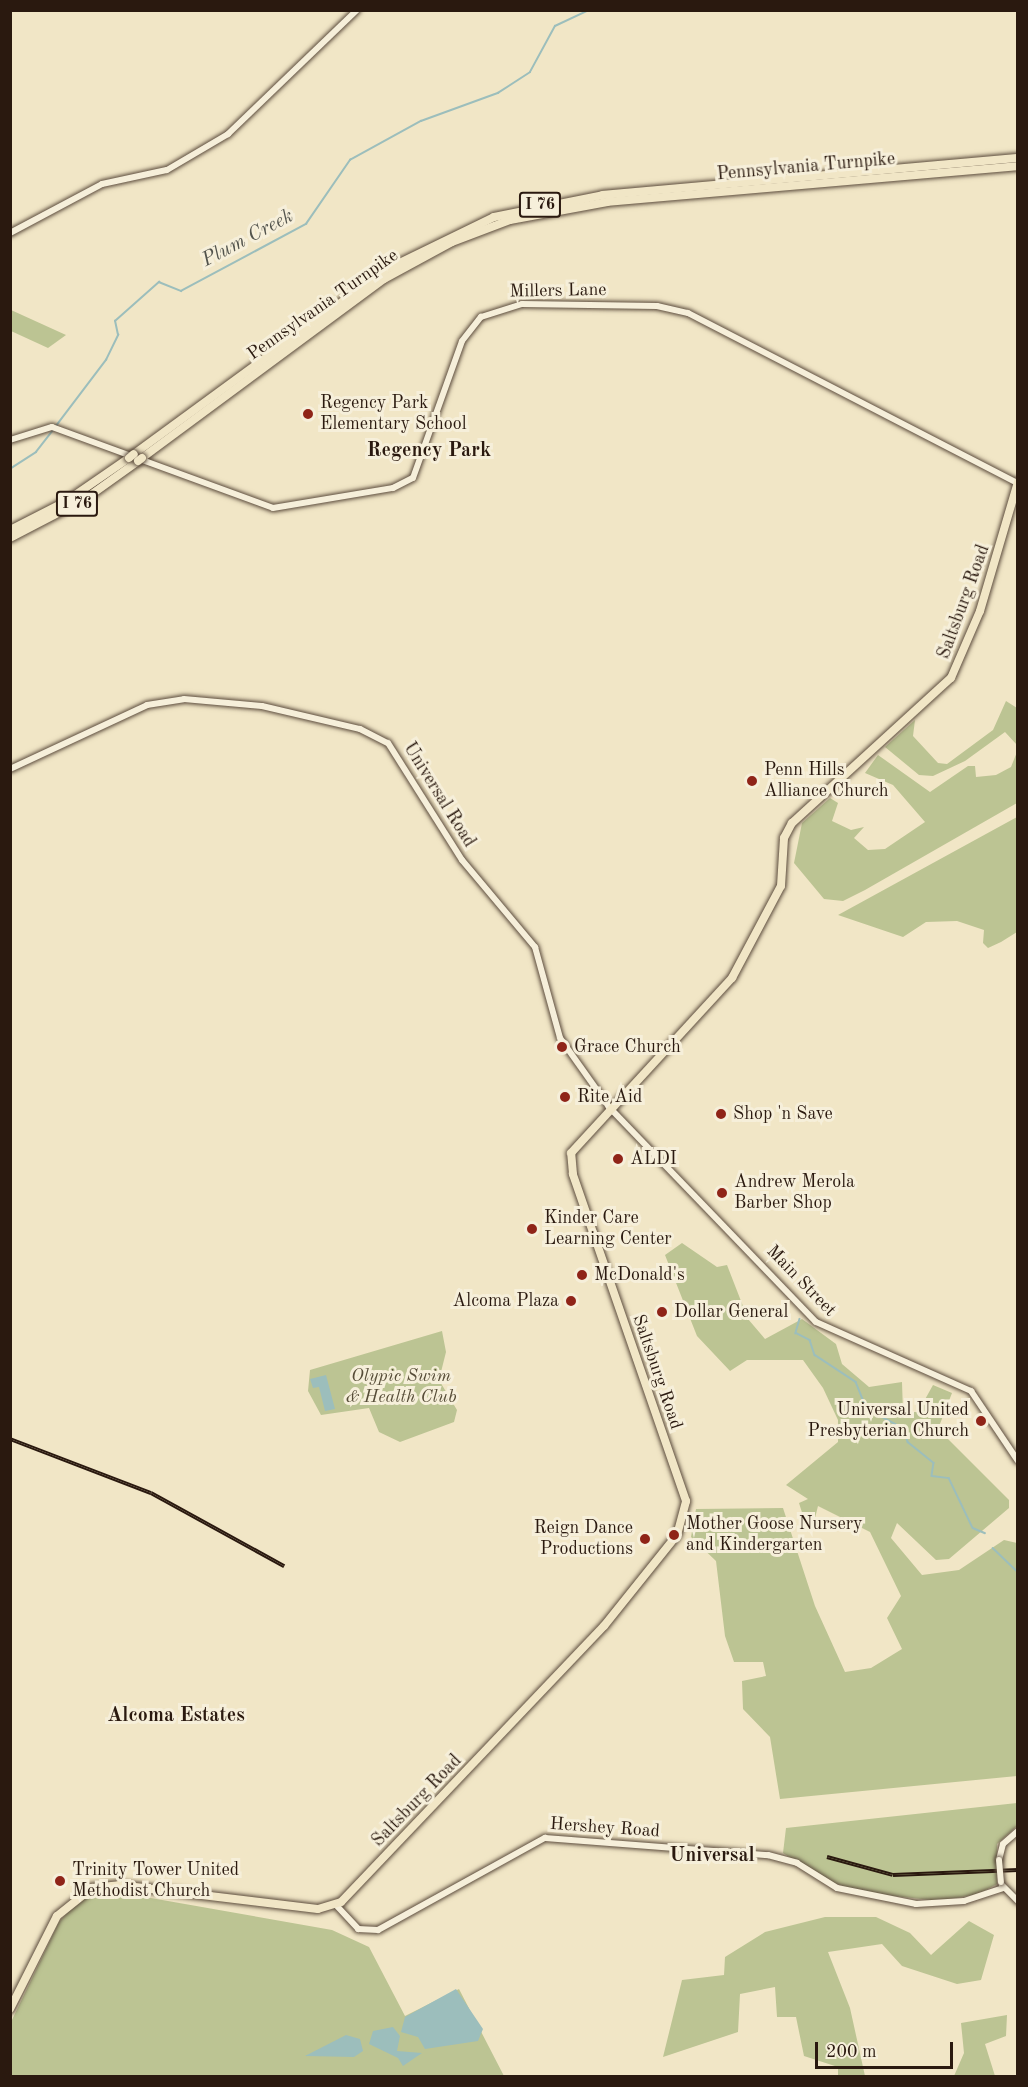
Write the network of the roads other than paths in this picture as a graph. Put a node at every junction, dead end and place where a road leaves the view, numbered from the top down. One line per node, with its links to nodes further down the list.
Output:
1 (357, 10): 4 (street)
2 (1017, 158): 6 (highway, Pennsylvania Turnpike / I 76)
3 (1017, 166): 6 (highway, Pennsylvania Turnpike / I 76)
4 (10, 233)
5 (10, 440): 7 (street, Millers Lane)
6 (136, 458): 8 (highway, Pennsylvania Turnpike / I 76); 9 (highway, Pennsylvania Turnpike / I 76)
7 (1017, 483): 11 (main road, Saltsburg Road)
8 (10, 530)
9 (10, 538)
10 (10, 769): 11 (street, Universal Road)
11 (609, 1107): 12 (street, Main Street); 16 (main road, Saltsburg Road)
12 (1017, 1461)
13 (1017, 1831): 14 (street, bridge)
14 (1002, 1885): 15 (street); 16 (street, Hershey Road)
15 (1017, 1901)
16 (336, 1905): 17 (main road)
17 (10, 2009)

